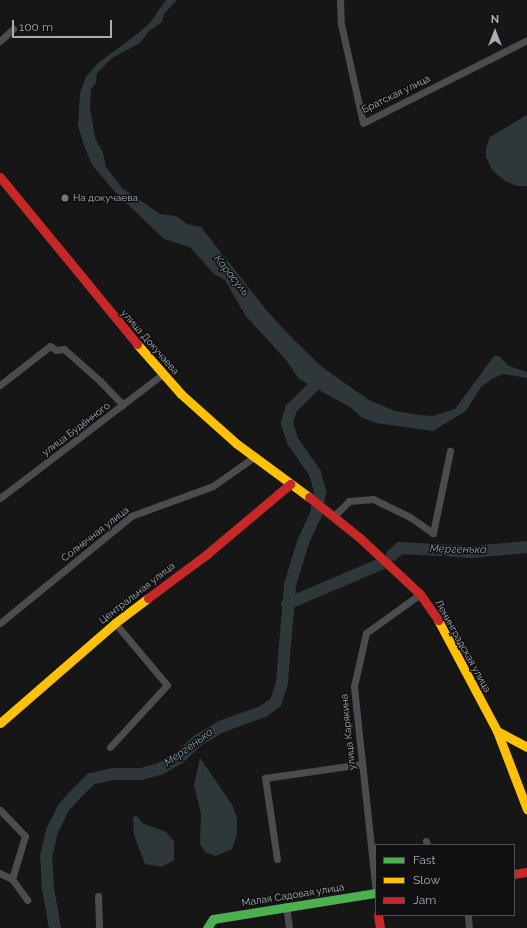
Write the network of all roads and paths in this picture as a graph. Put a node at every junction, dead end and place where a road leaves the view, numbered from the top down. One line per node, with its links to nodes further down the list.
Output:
1 (340, 0): 3 (street, Братская улица)
2 (13, 29): 4 (street)
3 (527, 40)
4 (0, 41)
5 (2, 183): 6 (main road, улица Докучаева)
6 (163, 374): 8 (street, улица Будённого); 10 (main road, улица Докучаева)
7 (0, 385): 8 (street)
8 (124, 405): 12 (street, улица Будённого)
9 (450, 452): 14 (street)
10 (254, 457): 11 (main road, улица Докучаева); 16 (street, Солнечная улица)
11 (290, 484): 13 (main road, улица Докучаева); 17 (main road, Центральная улица)
12 (0, 498)
13 (322, 506): 14 (main road, Ленинградская улица)
14 (334, 516): 15 (main road, Ленинградская улица)
15 (420, 594): 19 (main road, Ленинградская улица); 22 (street, улица Карякина)
16 (0, 623)
17 (115, 623): 18 (main road, Центральная улица); 20 (street)
18 (0, 723)
19 (497, 731): 21 (main road); 23 (main road, Ленинградская улица)
20 (110, 747)
21 (527, 747)
22 (362, 764): 25 (street); 30 (street, улица Карякина)
23 (527, 809)
24 (0, 810): 29 (street)
25 (277, 859)
26 (527, 872): 28 (main road)
27 (0, 873): 29 (street)
28 (515, 874)
29 (12, 879): 33 (street)
30 (375, 884)
31 (375, 893): 34 (main road, Малая Садовая улица)
32 (98, 896): 37 (street)
33 (27, 900)
34 (286, 906): 38 (main road, Малая Садовая улица); 39 (street)
35 (378, 916): 40 (main road)
36 (468, 916): 41 (street)
37 (98, 928)
38 (207, 928)
39 (289, 928)
40 (380, 928)
41 (470, 928)

